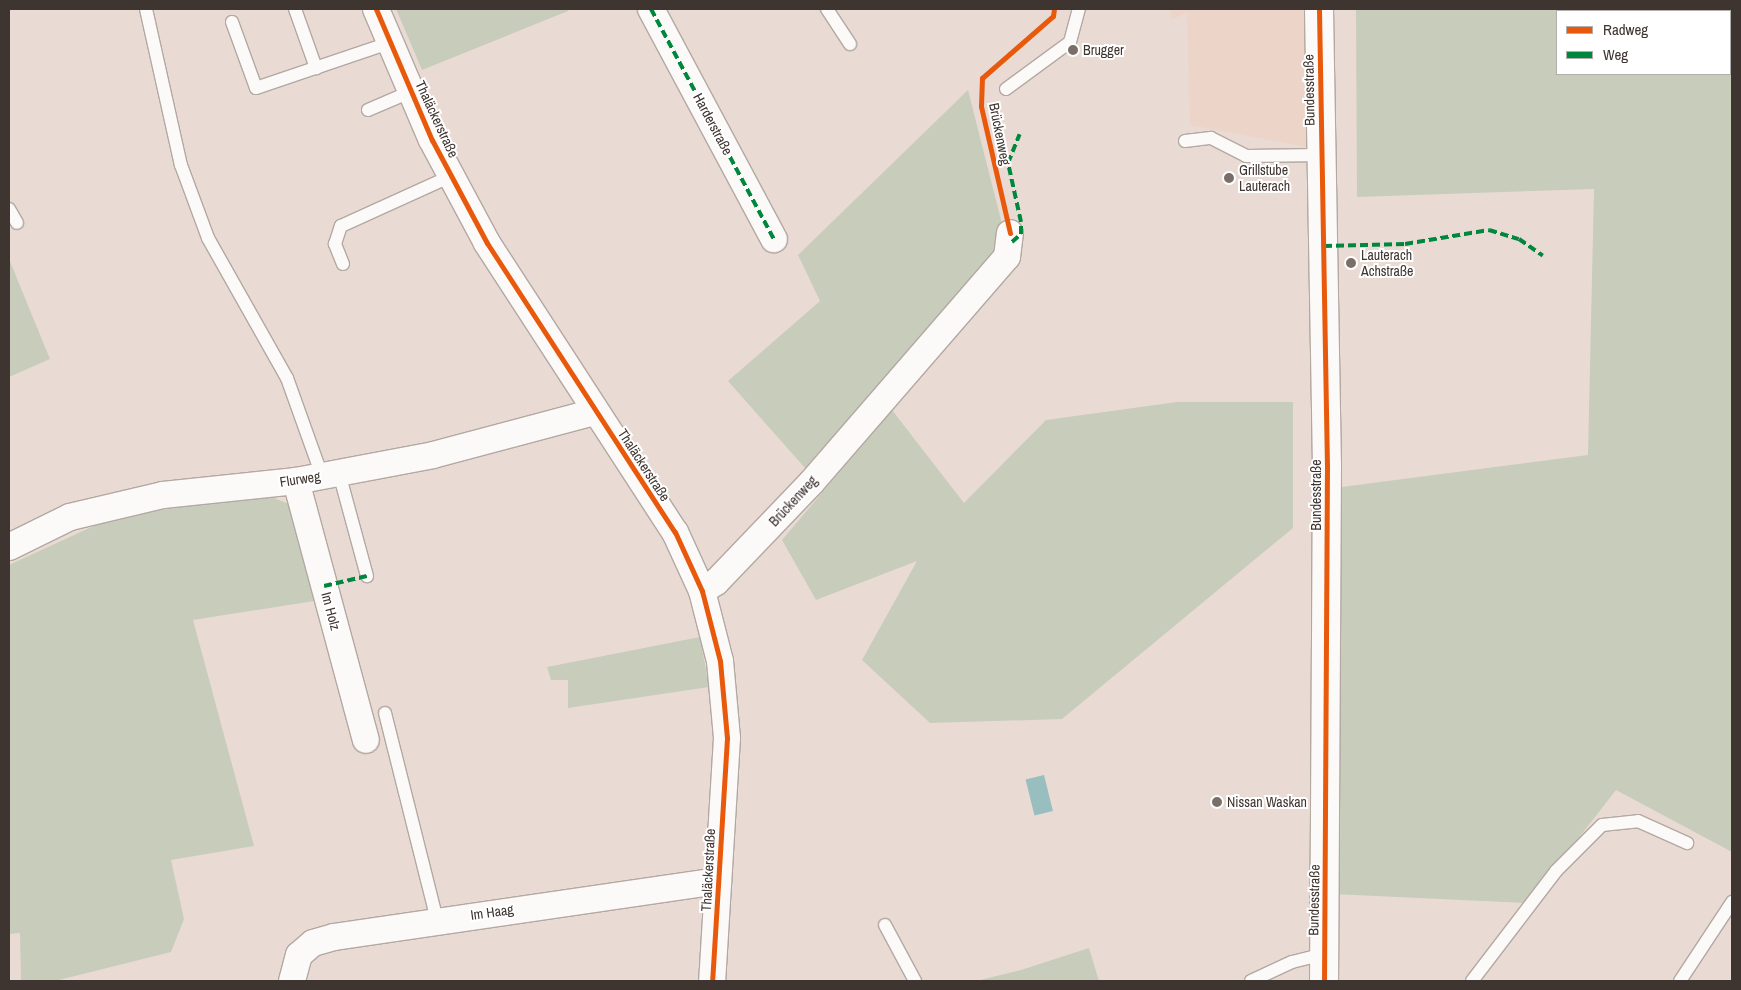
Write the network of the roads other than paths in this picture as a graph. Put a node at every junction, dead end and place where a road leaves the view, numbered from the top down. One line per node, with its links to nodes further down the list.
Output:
1 (146, 9): 24 (lane)
2 (295, 9): 11 (lane)
3 (376, 9): 9 (street, Thaläckerstraße)
4 (651, 9): 21 (street, Harderstraße)
5 (827, 9): 10 (lane)
6 (1078, 9): 12 (lane)
7 (1319, 9): 16 (main road, Bundesstraße)
8 (232, 22): 11 (lane)
9 (389, 43): 11 (lane); 13 (street, Thaläckerstraße)
10 (850, 44)
11 (316, 68)
12 (1006, 89)
13 (410, 92): 14 (lane); 17 (street, Thaläckerstraße)
14 (368, 110)
15 (1186, 141): 16 (lane)
16 (1322, 155): 36 (main road, Bundesstraße)
17 (451, 176): 22 (lane); 23 (street, Thaläckerstraße)
18 (9, 209): 19 (lane)
19 (17, 223)
20 (1010, 234): 28 (street, Brückenweg)
21 (774, 239)
22 (344, 264)
23 (595, 412): 24 (street, Flurweg); 28 (street, Thaläckerstraße)
24 (331, 474): 25 (street, Flurweg); 27 (lane)
25 (296, 481): 26 (street, Flurweg); 30 (street, Im Holz)
26 (9, 548)
27 (367, 576)
28 (702, 591): 32 (street, Thaläckerstraße)
29 (385, 713): 34 (lane)
30 (366, 740)
31 (1687, 843): 42 (lane)
32 (718, 882): 34 (street, Im Haag); 39 (street, Thaläckerstraße)
33 (1732, 902): 43 (lane)
34 (437, 920): 38 (street, Im Haag)
35 (885, 924): 40 (lane)
36 (1324, 954): 37 (lane); 41 (main road, Bundesstraße)
37 (1258, 980)
38 (292, 981)
39 (712, 981)
40 (915, 981)
41 (1324, 981)
42 (1472, 981)
43 (1680, 981)

